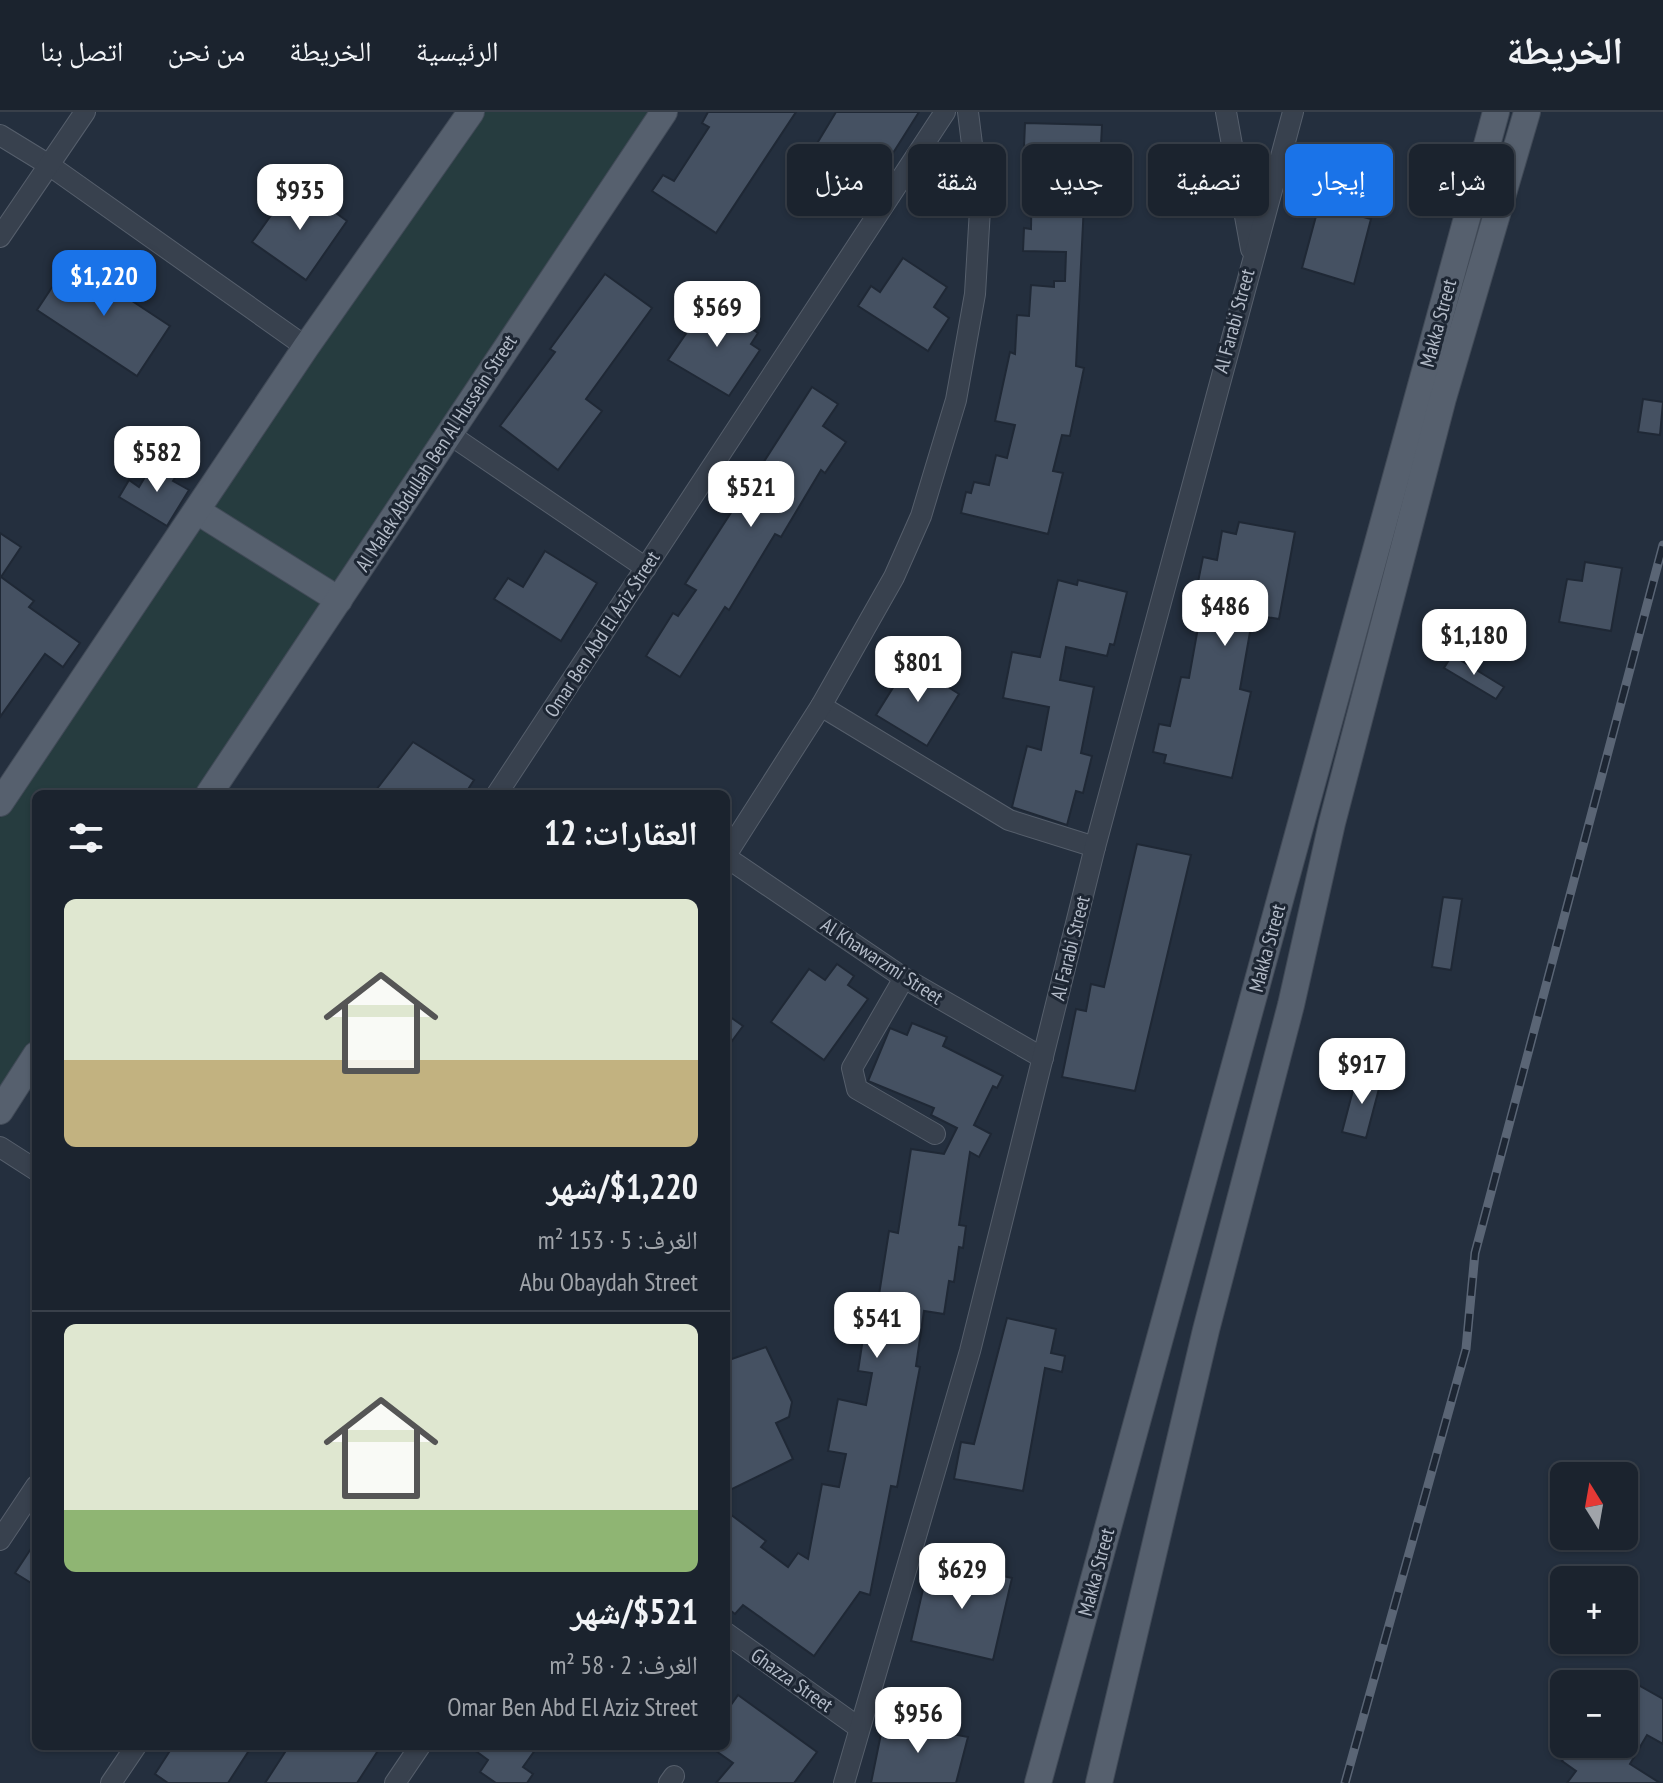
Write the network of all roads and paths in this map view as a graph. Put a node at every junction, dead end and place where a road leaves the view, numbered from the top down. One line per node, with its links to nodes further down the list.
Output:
1 (85, 112): 11 (street)
2 (471, 112): 14 (main road)
3 (664, 112): 15 (main road, Al Malek Abdullah Ben Al Hussein Street)
4 (945, 112): 17 (street, Omar Ben Abd El Aziz Street)
5 (968, 112): 19 (street)
6 (1226, 112): 13 (street)
7 (1293, 112): 13 (street, Al Farabi Street)
8 (1496, 112): 42 (main road, Makka Street)
9 (1527, 112): 43 (main road, Makka Street)
10 (0, 135): 11 (street)
11 (49, 165): 12 (street); 14 (street)
12 (0, 237)
13 (1252, 253): 23 (street, Al Farabi Street)
14 (306, 347): 16 (main road)
15 (449, 434): 17 (street); 18 (main road, Al Malek Abdullah Ben Al Hussein Street)
16 (197, 511): 18 (main road); 22 (main road)
17 (646, 568): 21 (street, Omar Ben Abd El Aziz Street)
18 (339, 600): 20 (main road, Al Malek Abdullah Ben Al Hussein Street)
19 (821, 706): 23 (street); 24 (street)
20 (212, 790)
21 (500, 790)
22 (0, 803)
23 (1095, 847): 27 (street, Al Farabi Street)
24 (730, 850)
25 (730, 859): 26 (street, Al Khawarzmi Street)
26 (904, 978): 27 (street, Al Khawarzmi Street); 30 (street)
27 (1043, 1058): 36 (street, Al Farabi Street)
28 (32, 1061): 29 (main road)
29 (0, 1111)
30 (935, 1134)
31 (0, 1147): 32 (street)
32 (32, 1167)
33 (32, 1492): 34 (street)
34 (0, 1540)
35 (730, 1636): 36 (street, Ghazza Street)
36 (858, 1727): 41 (street, Al Farabi Street)
37 (133, 1750): 39 (street)
38 (417, 1750): 40 (street)
39 (111, 1783)
40 (395, 1783)
41 (844, 1783)
42 (1038, 1783)
43 (1099, 1783)

